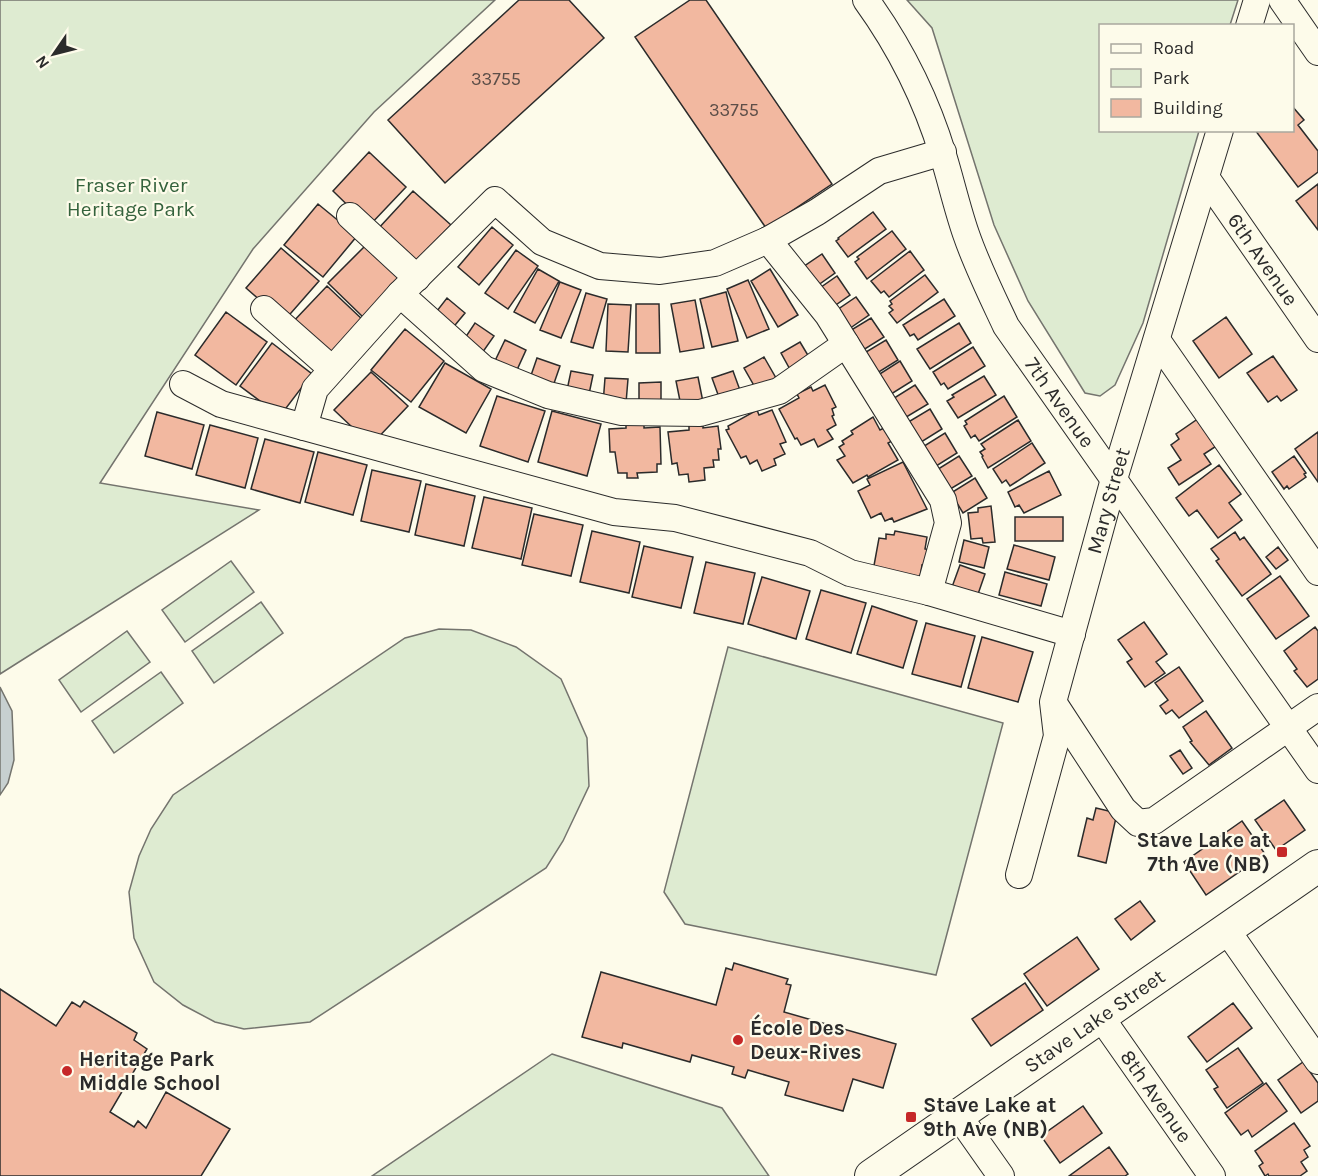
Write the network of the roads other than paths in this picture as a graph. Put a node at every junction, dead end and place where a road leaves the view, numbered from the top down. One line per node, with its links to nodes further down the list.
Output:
1 (866, 0): 7 (street, 7th Avenue)
2 (1257, 0): 4 (street)
3 (1282, 0): 5 (street)
4 (1251, 24)
5 (1318, 52)
6 (1219, 132): 8 (street, Mary Street)
7 (942, 153): 10 (street); 19 (street, 7th Avenue)
8 (1207, 178): 13 (street, 6th Avenue); 14 (street, Mary Street)
9 (350, 216): 11 (street)
10 (768, 240): 11 (street); 15 (street)
11 (409, 286): 15 (street); 16 (street)
12 (264, 309): 16 (street)
13 (1318, 339)
14 (1157, 340): 19 (street, Mary Street); 20 (street)
15 (846, 344): 21 (street)
16 (332, 369): 18 (street)
17 (183, 384): 18 (street)
18 (304, 428): 21 (street)
19 (1114, 479): 22 (street, Mary Street); 25 (street, 7th Avenue)
20 (1318, 572)
21 (929, 592): 22 (street)
22 (1072, 634): 23 (street, Mary Street)
23 (1053, 702): 25 (street); 28 (street, Mary Street)
24 (1318, 707): 25 (street)
25 (1289, 729): 26 (street, 7th Avenue)
26 (1318, 770)
27 (1318, 866): 29 (main road, Stave Lake Street)
28 (1019, 875)
29 (1226, 929): 30 (main road, Stave Lake Street); 31 (street)
30 (1100, 1016): 32 (main road, Stave Lake Street); 35 (street, 8th Avenue)
31 (1318, 1061)
32 (958, 1115): 33 (main road, Stave Lake Street); 34 (street)
33 (871, 1176)
34 (1001, 1176)
35 (1212, 1176)

